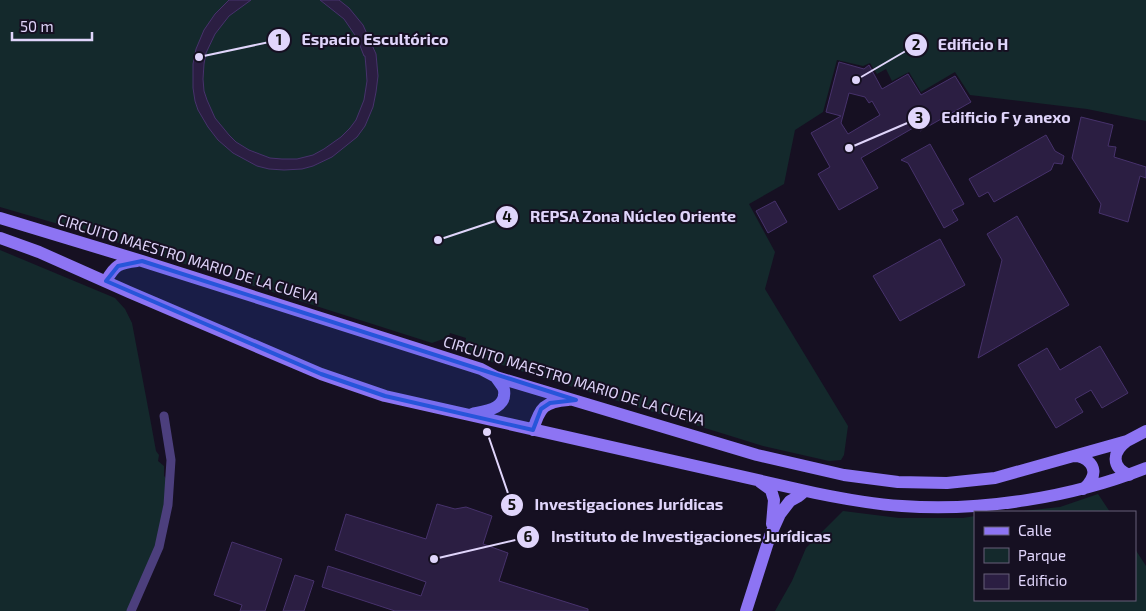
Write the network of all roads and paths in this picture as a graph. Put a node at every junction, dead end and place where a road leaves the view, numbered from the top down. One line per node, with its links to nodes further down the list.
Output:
1 (0, 218): 3 (street, CIRCUITO MAESTRO MARIO DE LA CUEVA)
2 (0, 238): 4 (street)
3 (142, 261): 4 (street); 5 (street, CIRCUITO MAESTRO MARIO DE LA CUEVA)
4 (106, 281): 7 (street)
5 (496, 377): 6 (street, CIRCUITO MAESTRO MARIO DE LA CUEVA); 7 (street)
6 (576, 400): 9 (street); 12 (street, CIRCUITO MAESTRO MARIO DE LA CUEVA)
7 (467, 415): 9 (street)
8 (164, 416): 19 (street)
9 (533, 430): 15 (street)
10 (1146, 431): 11 (street, CIRCUITO MAESTRO MARIO DE LA CUEVA)
11 (1127, 441): 12 (street, CIRCUITO MAESTRO MARIO DE LA CUEVA); 14 (street)
12 (1074, 456): 16 (street)
13 (1146, 468): 14 (street)
14 (1129, 475): 16 (street)
15 (758, 480): 17 (street); 18 (street)
16 (1083, 489): 17 (street)
17 (804, 491): 18 (street)
18 (770, 536): 20 (street)
19 (131, 611)
20 (746, 611)

